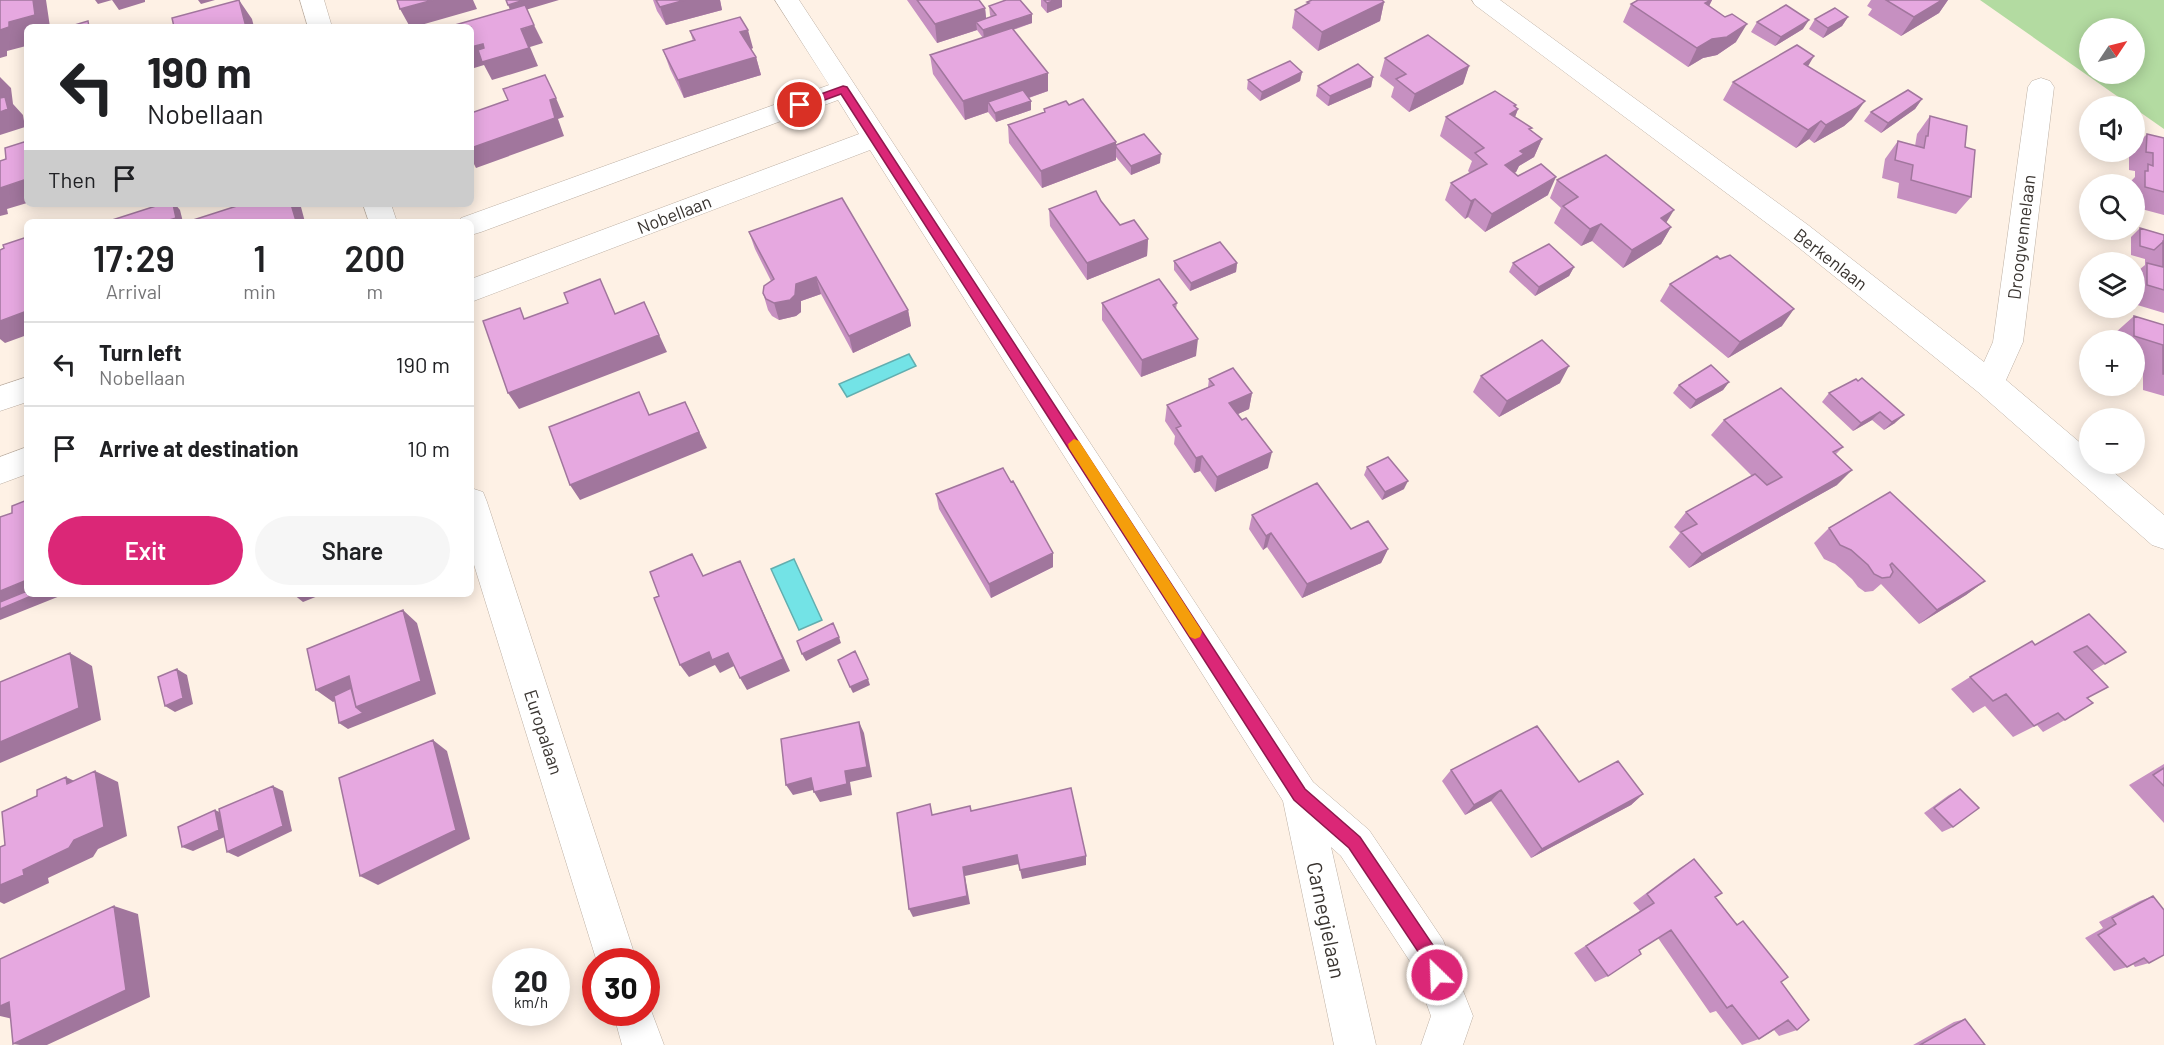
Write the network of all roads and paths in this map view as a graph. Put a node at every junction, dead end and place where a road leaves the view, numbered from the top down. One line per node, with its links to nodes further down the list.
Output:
1 (312, 0): 4 (street)
2 (787, 0): 6 (street, Carnegielaan)
3 (1484, 0): 10 (street, Berkenlaan)
4 (319, 24)
5 (2041, 87): 10 (street, Droogvennelaan)
6 (843, 89): 7 (street, Carnegielaan); 8 (street)
7 (876, 137): 9 (street, Nobellaan); 17 (street, Carnegielaan)
8 (474, 224)
9 (474, 290)
10 (1989, 383): 16 (street, Berkenlaan)
11 (24, 390): 12 (street)
12 (0, 399)
13 (24, 461): 14 (street)
14 (0, 471)
15 (474, 512): 18 (street, Europalaan)
16 (2164, 535)
17 (1300, 795): 21 (street, Carnegielaan); 22 (street, Carnegielaan)
18 (612, 948)
19 (637, 1026): 20 (street)
20 (643, 1045)
21 (1355, 1045)
22 (1442, 1045)

